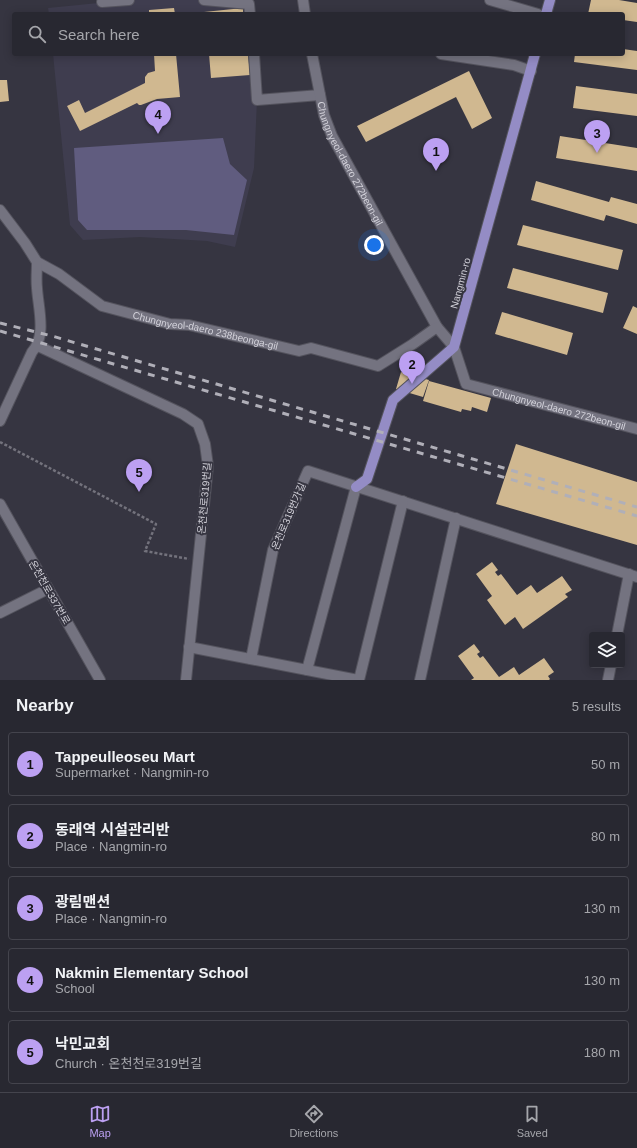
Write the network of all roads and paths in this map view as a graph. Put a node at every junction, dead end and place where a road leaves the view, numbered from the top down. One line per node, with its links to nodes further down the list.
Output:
1 (129, 0): 6 (street)
2 (204, 0): 7 (street)
3 (303, 0): 8 (street)
4 (490, 0): 9 (street)
5 (550, 0): 10 (main road)
6 (102, 2)
7 (250, 12)
8 (305, 12)
9 (531, 12)
10 (547, 12)
11 (254, 56): 16 (street)
12 (312, 56): 16 (street, Chungnyeol-daero 272beon-gil)
13 (453, 56): 15 (street)
14 (534, 56): 15 (main road, Nangmin-ro)
15 (530, 70): 21 (main road, Nangmin-ro)
16 (320, 95): 19 (street, Chungnyeol-daero 272beon-gil)
17 (0, 210): 18 (street, Chungnyeol-daero 238beonga-gil)
18 (37, 262): 19 (street, Chungnyeol-daero 238beonga-gil); 20 (street)
19 (437, 327): 21 (street, Chungnyeol-daero 272beon-gil)
20 (38, 346): 22 (street); 29 (street, 온천천로319번길)
21 (454, 347): 23 (street, Chungnyeol-daero 272beon-gil); 25 (main road)
22 (0, 420)
23 (637, 429)
24 (0, 442): 29 (path)
25 (356, 486): 26 (street, 온천로319번가길); 35 (street, 온천로319번가길); 37 (street)
26 (402, 501): 28 (street, 온천로319번가길); 40 (street)
27 (0, 504): 31 (street, 온천천로337번로)
28 (456, 518): 30 (street, 온천로319번가길); 41 (street)
29 (198, 561): 34 (street, 온천천로319번길)
30 (633, 576): 33 (street)
31 (48, 589): 32 (street); 38 (street, 온천천로337번로)
32 (0, 613)
33 (618, 632)
34 (189, 647): 35 (street); 39 (street, 온천천로319번길)
35 (251, 659): 37 (street)
36 (610, 668): 42 (street)
37 (307, 670): 40 (street)
38 (100, 680)
39 (186, 680)
40 (359, 680)
41 (420, 680)
42 (608, 680)

